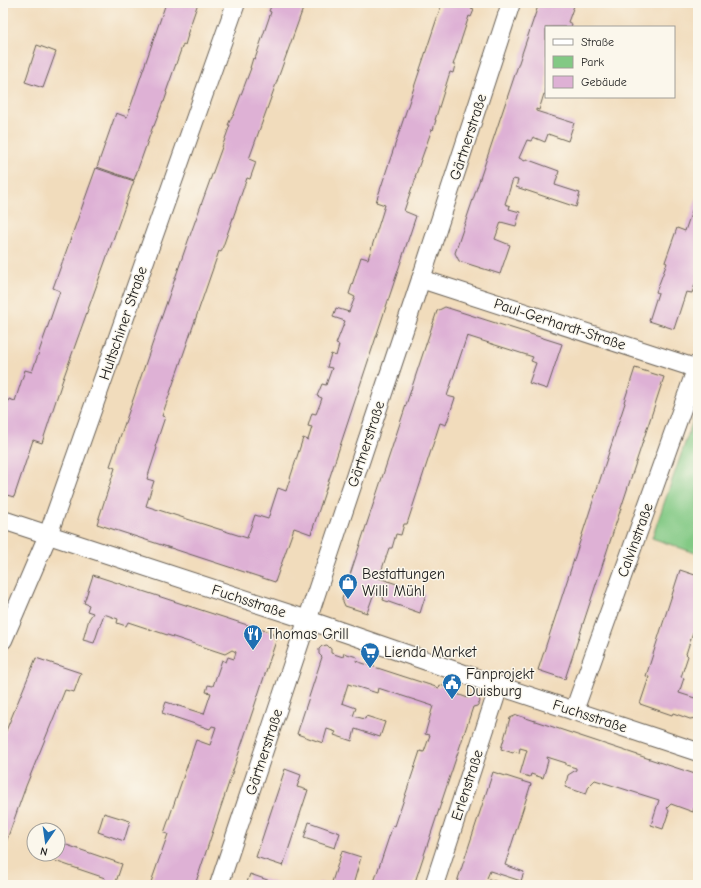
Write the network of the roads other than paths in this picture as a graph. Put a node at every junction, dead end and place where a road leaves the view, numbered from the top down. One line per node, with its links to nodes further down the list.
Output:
1 (236, 3): 6 (street, Hultschiner Straße)
2 (511, 3): 3 (street, Gärtnerstraße)
3 (421, 279): 4 (street, Paul-Gerhardt-Straße); 7 (street, Gärtnerstraße)
4 (698, 367): 10 (street, Calvinstraße)
5 (3, 520): 6 (street, Fuchsstraße)
6 (48, 535): 7 (street, Fuchsstraße); 8 (street, Hultschiner Straße)
7 (308, 620): 9 (street, Fuchsstraße); 12 (street, Gärtnerstraße)
8 (3, 640)
9 (499, 686): 10 (street, Fuchsstraße); 13 (street, Erlenstraße)
10 (574, 711): 11 (street, Fuchsstraße)
11 (698, 752)
12 (219, 885)
13 (434, 885)

